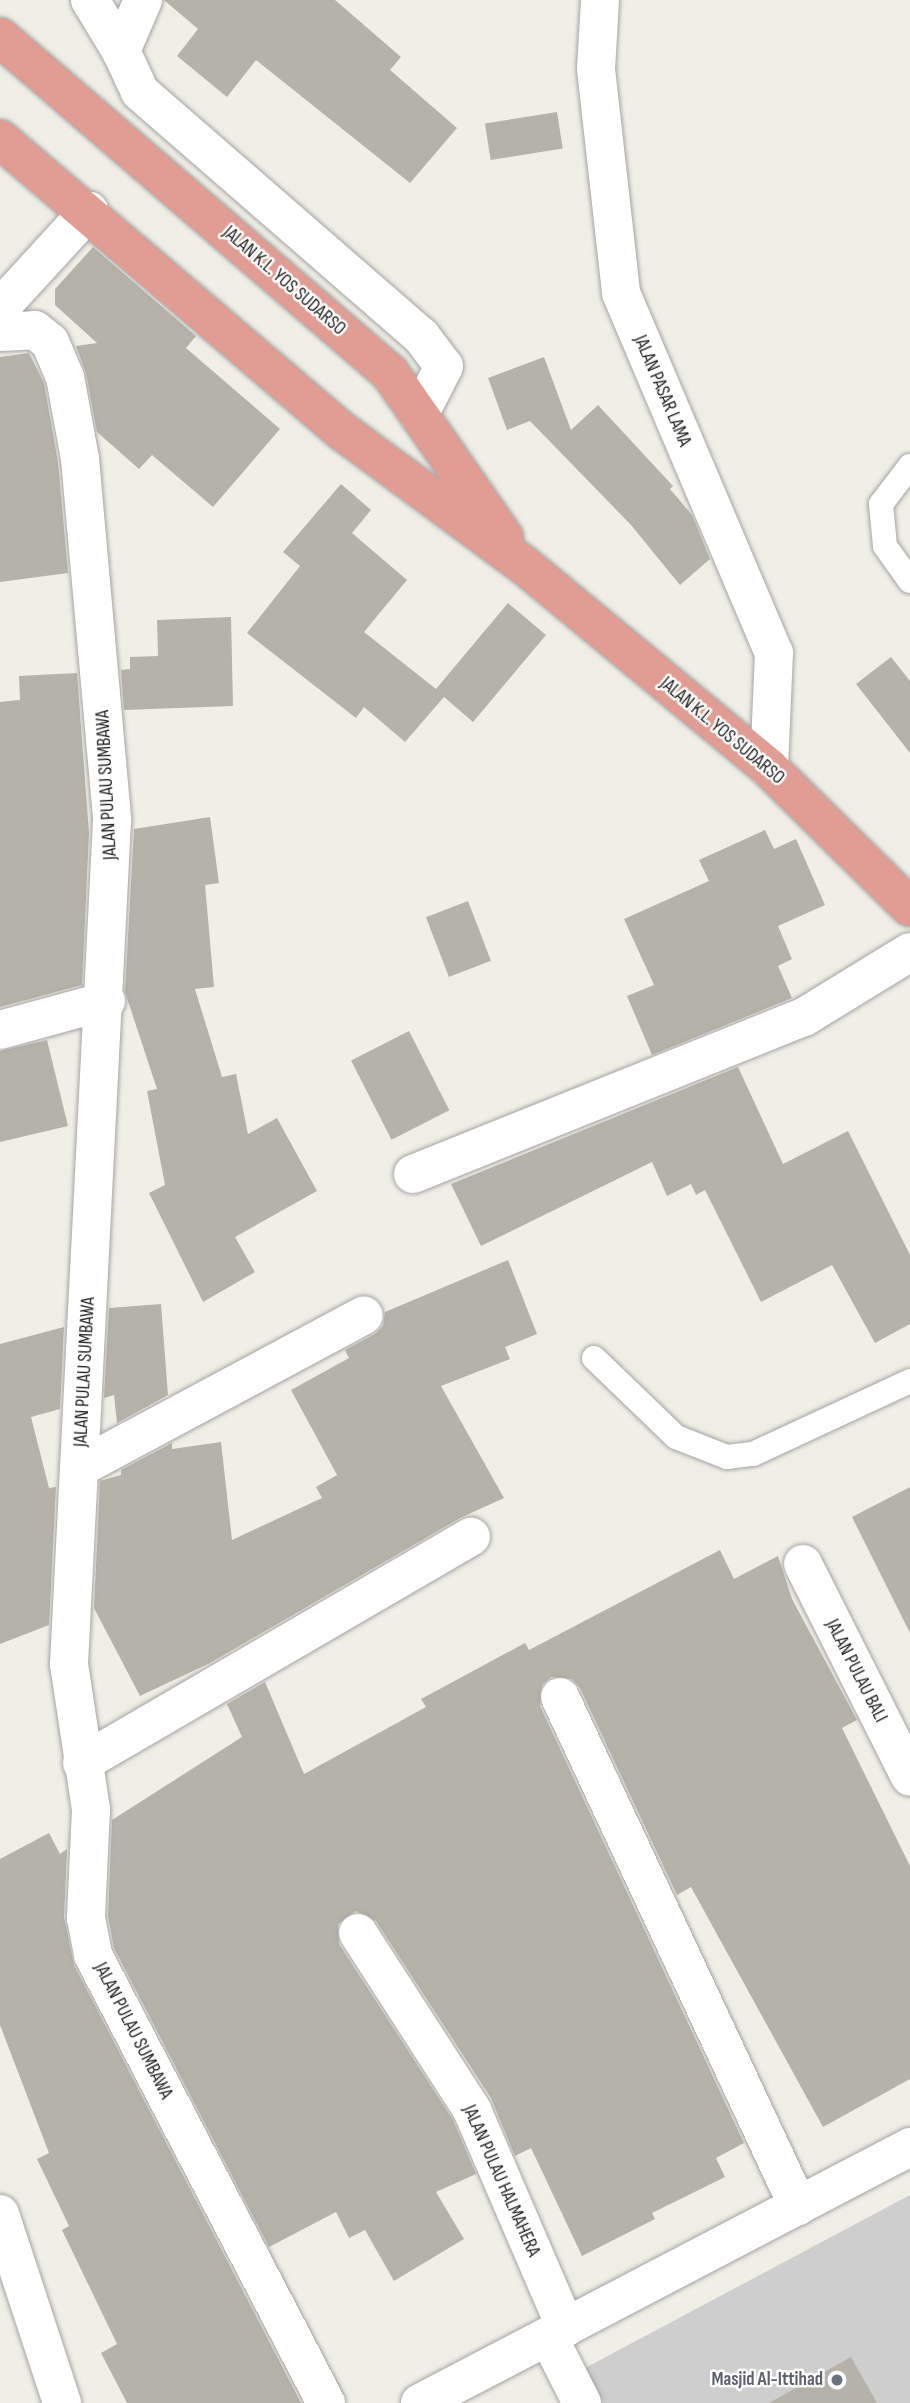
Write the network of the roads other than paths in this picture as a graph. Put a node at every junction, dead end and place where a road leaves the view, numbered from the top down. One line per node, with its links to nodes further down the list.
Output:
1 (90, 0): 5 (street)
2 (143, 0): 5 (street)
3 (600, 0): 14 (street, JALAN PASAR LAMA)
4 (10, 45): 10 (highway, JALAN K.L. YOS SUDARSO)
5 (121, 51): 10 (street)
6 (0, 139): 7 (highway, JALAN K.L. YOS SUDARSO)
7 (89, 211): 8 (street); 12 (highway, JALAN K.L. YOS SUDARSO)
8 (0, 308)
9 (0, 332): 17 (street, JALAN PULAU SUMBAWA)
10 (419, 415): 12 (highway, JALAN K.L. YOS SUDARSO)
11 (910, 466): 13 (lane)
12 (524, 565): 14 (highway, JALAN K.L. YOS SUDARSO)
13 (910, 581)
14 (769, 768): 15 (highway, JALAN K.L. YOS SUDARSO)
15 (903, 889)
16 (910, 953): 19 (street)
17 (106, 1001): 18 (street); 23 (street, JALAN PULAU SUMBAWA)
18 (0, 1030)
19 (413, 1174)
20 (364, 1315): 23 (street)
21 (594, 1358): 22 (lane)
22 (910, 1381)
23 (79, 1468): 27 (street, JALAN PULAU SUMBAWA)
24 (471, 1536): 27 (street)
25 (803, 1564): 28 (street, JALAN PULAU BALI)
26 (560, 1697): 31 (street)
27 (82, 1763): 35 (street, JALAN PULAU SUMBAWA)
28 (910, 1777)
29 (358, 1933): 33 (street, JALAN PULAU HALMAHERA)
30 (910, 2147): 31 (street)
31 (798, 2206): 33 (street)
32 (0, 2214): 34 (street)
33 (557, 2333): 36 (street); 37 (street, JALAN PULAU HALMAHERA)
34 (62, 2403)
35 (326, 2403)
36 (420, 2403)
37 (582, 2403)

